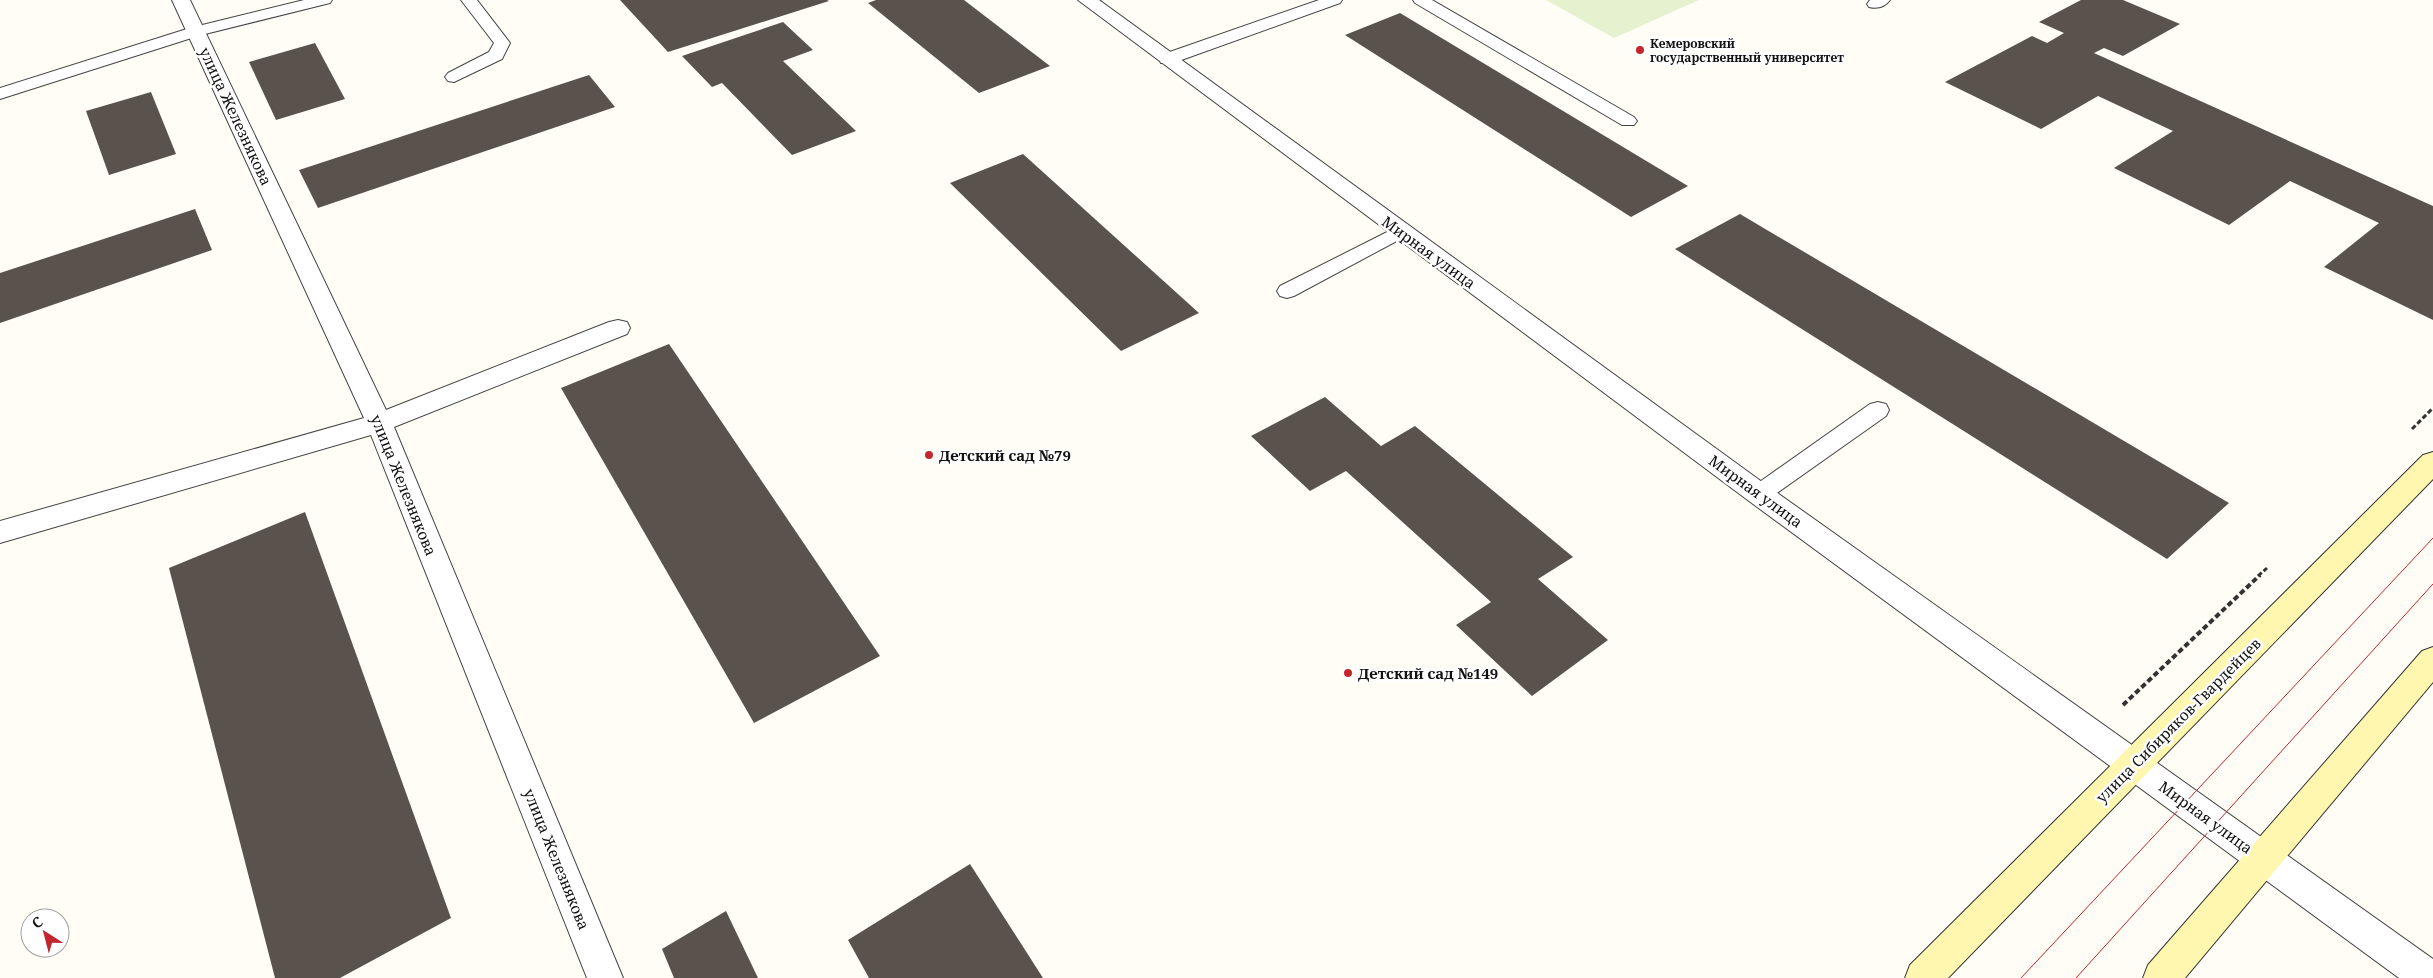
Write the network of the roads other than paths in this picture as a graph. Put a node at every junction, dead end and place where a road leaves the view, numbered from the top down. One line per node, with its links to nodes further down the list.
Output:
1 (181, 0): 7 (street, улица Железнякова)
2 (324, 0): 7 (lane)
3 (468, 0): 9 (lane)
4 (1086, 0): 8 (street, Мирная улица)
5 (1334, 0): 8 (lane)
6 (1421, 0): 11 (lane)
7 (196, 31): 10 (lane); 16 (street, улица Железнякова)
8 (1168, 59): 12 (street, Мирная улица)
9 (454, 78)
10 (0, 94)
11 (1628, 121)
12 (1402, 232): 13 (lane); 18 (street, Мирная улица)
13 (1287, 291)
14 (618, 328): 16 (street)
15 (1878, 410): 18 (lane)
16 (379, 423): 19 (street); 23 (street, улица Железнякова)
17 (2433, 462): 21 (main road, улица Сибиряков-Гвардейцев)
18 (1759, 494): 21 (street, Мирная улица)
19 (0, 532)
20 (2433, 660): 22 (main road)
21 (2134, 765): 22 (street, Мирная улица); 24 (main road, улица Сибиряков-Гвардейцев)
22 (2263, 858): 25 (main road); 26 (street, Мирная улица)
23 (605, 978)
24 (1922, 978)
25 (2161, 978)
26 (2429, 978)

